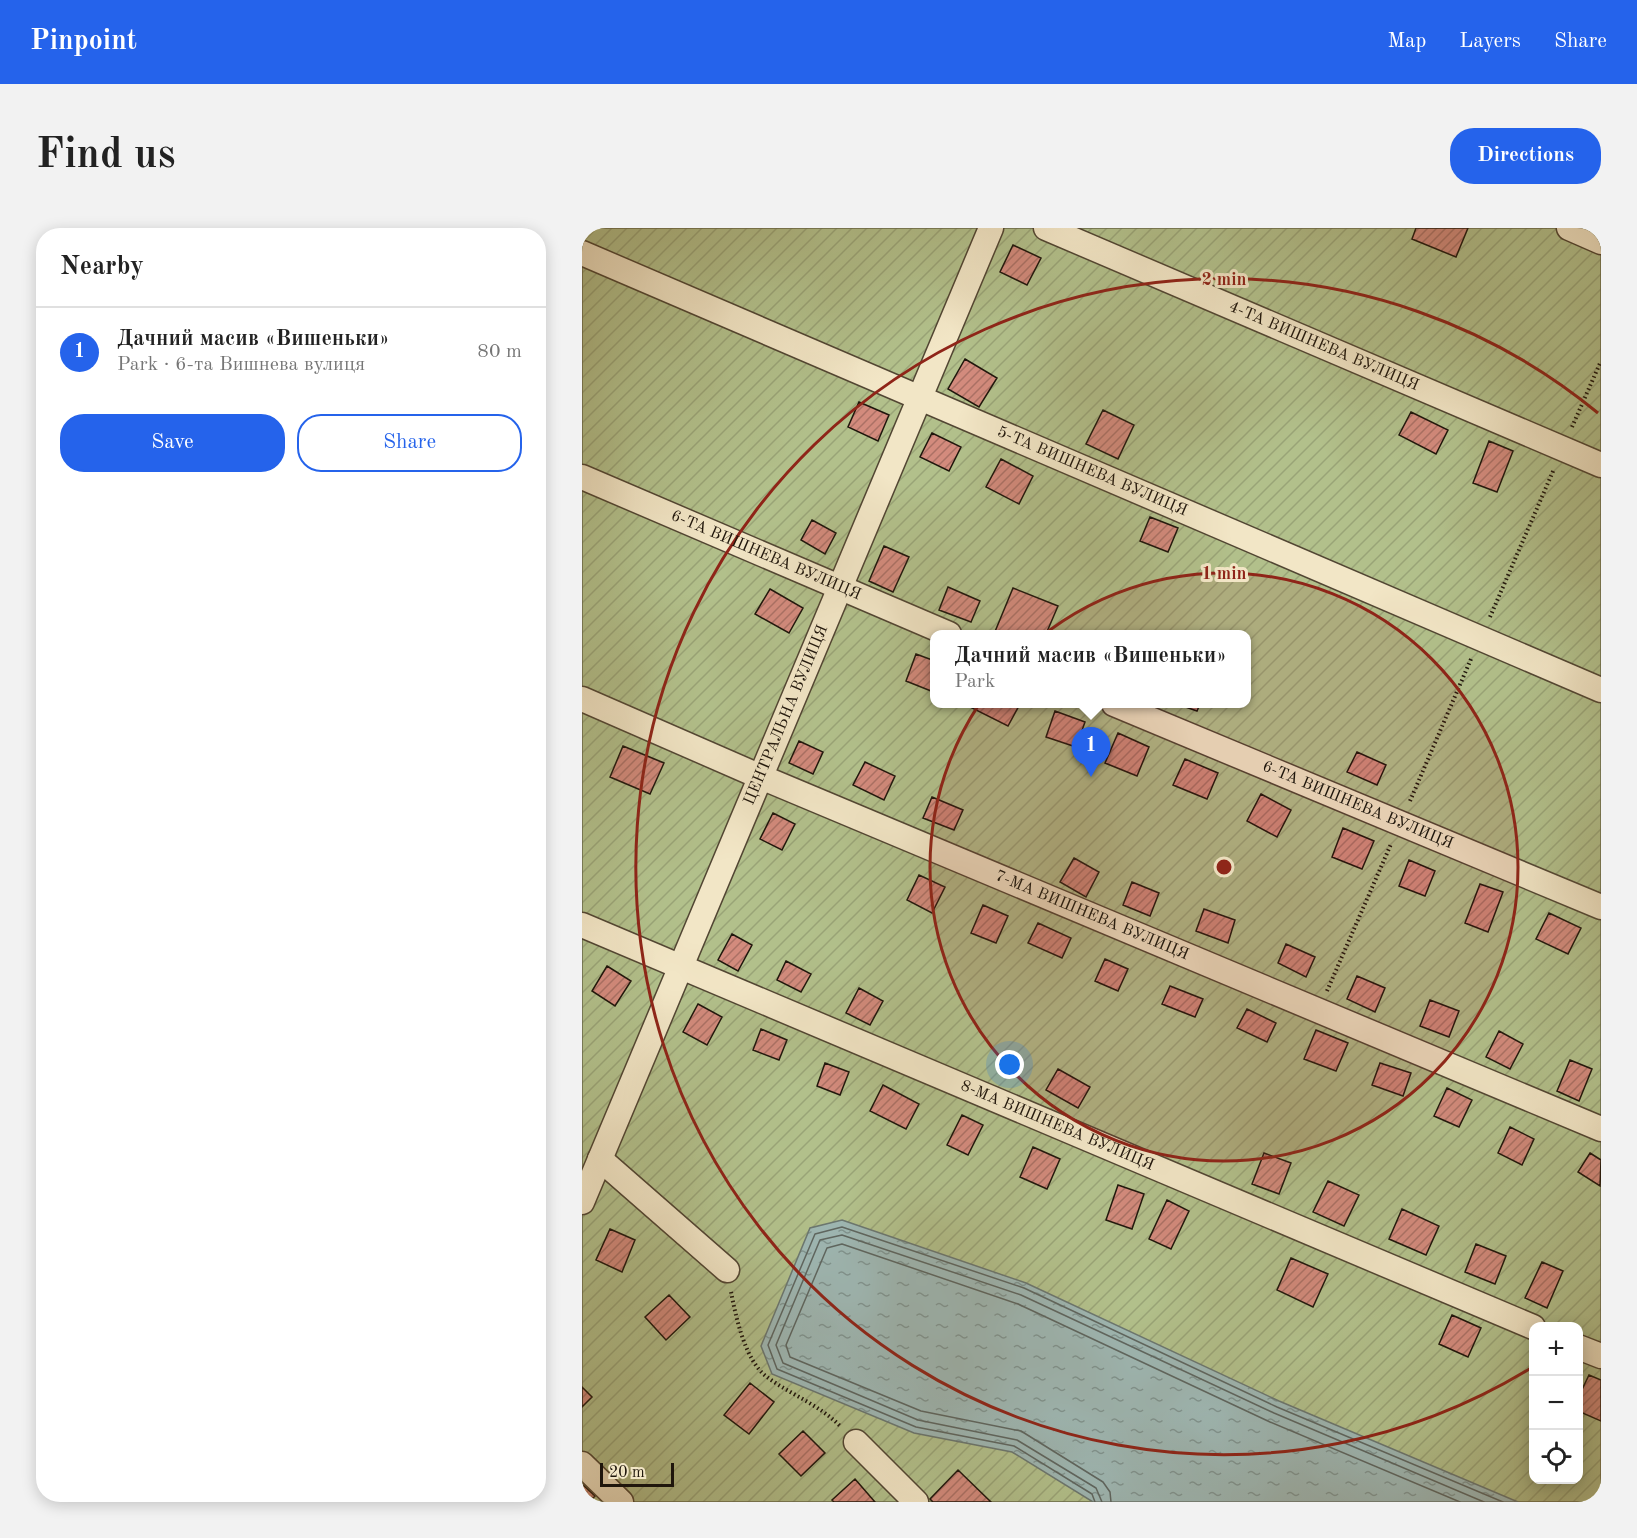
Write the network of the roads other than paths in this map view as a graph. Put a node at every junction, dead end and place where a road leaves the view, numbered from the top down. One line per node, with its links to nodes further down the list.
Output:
1 (991, 228): 6 (street, ЦЕНТРАЛЬНА ВУЛИЦЯ)
2 (1046, 228): 7 (street, 4-ТА ВИШНЕВА ВУЛИЦЯ)
3 (1569, 228): 4 (street)
4 (1601, 242)
5 (582, 253): 6 (street, 5-ТА ВИШНЕВА ВУЛИЦЯ)
6 (920, 398): 9 (street, ЦЕНТРАЛЬНА ВУЛИЦЯ); 11 (street, 5-ТА ВИШНЕВА ВУЛИЦЯ)
7 (1601, 465)
8 (582, 477): 9 (street, 6-ТА ВИШНЕВА ВУЛИЦЯ)
9 (840, 589): 10 (street, 6-ТА ВИШНЕВА ВУЛИЦЯ); 14 (street, ЦЕНТРАЛЬНА ВУЛИЦЯ)
10 (939, 630)
11 (1601, 690)
12 (582, 699): 14 (street, 7-МА ВИШНЕВА ВУЛИЦЯ)
13 (1124, 708): 15 (street, 6-ТА ВИШНЕВА ВУЛИЦЯ)
14 (761, 777): 17 (street, ЦЕНТРАЛЬНА ВУЛИЦЯ); 18 (street, 7-МА ВИШНЕВА ВУЛИЦЯ)
15 (1601, 907)
16 (582, 925): 17 (street, 8-МА ВИШНЕВА ВУЛИЦЯ)
17 (681, 967): 19 (street, ЦЕНТРАЛЬНА ВУЛИЦЯ); 22 (street, 8-МА ВИШНЕВА ВУЛИЦЯ)
18 (1601, 1130)
19 (600, 1159): 20 (street, ЦЕНТРАЛЬНА ВУЛИЦЯ); 21 (street)
20 (582, 1202)
21 (727, 1270)
22 (1529, 1326)
23 (1583, 1349): 24 (street)
24 (1601, 1356)
25 (856, 1443): 28 (street)
26 (582, 1464): 27 (street)
27 (621, 1502)
28 (916, 1502)

